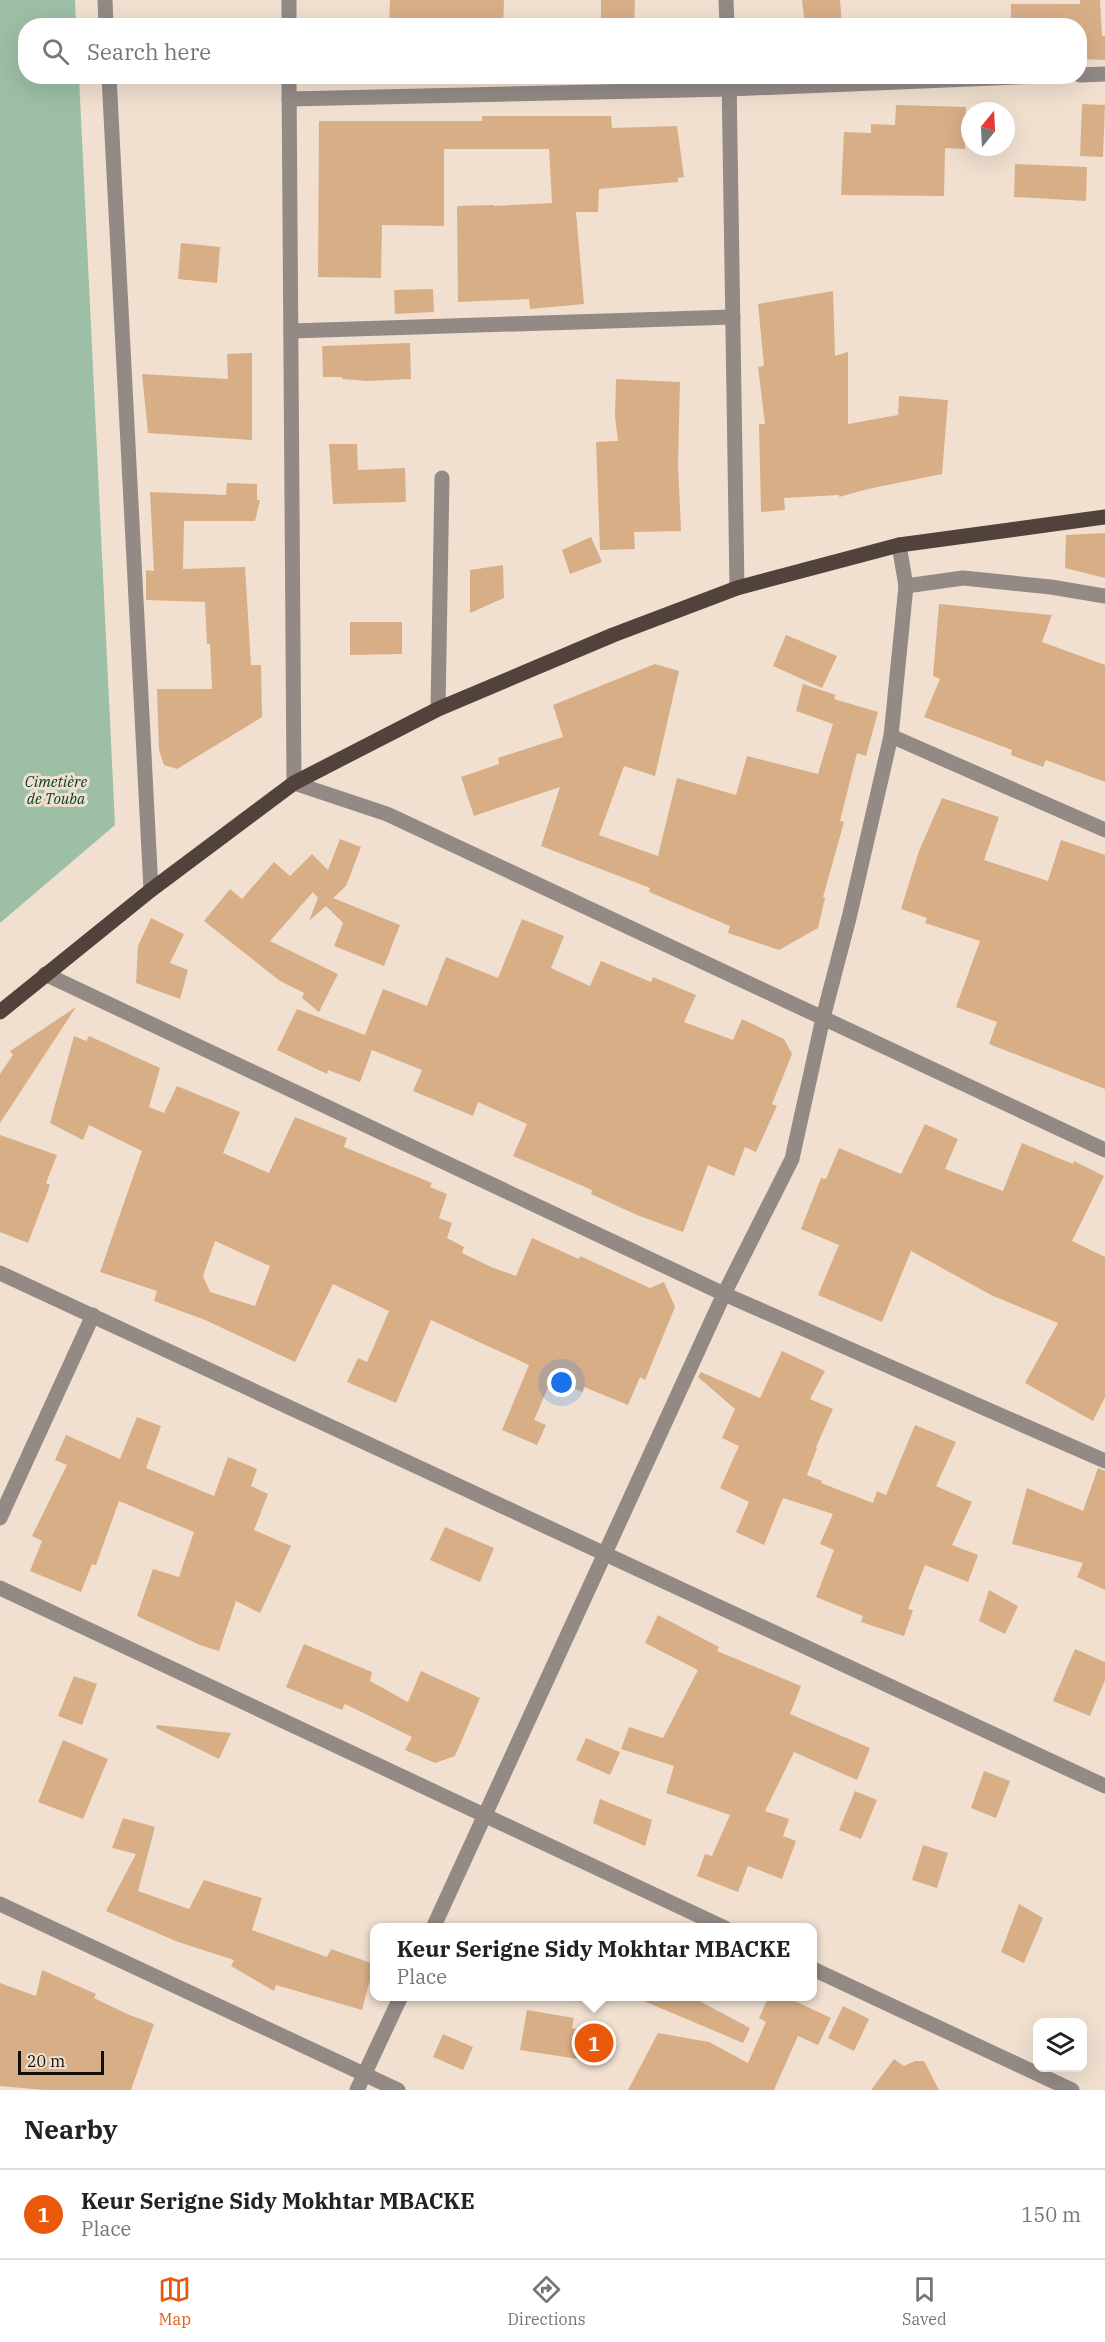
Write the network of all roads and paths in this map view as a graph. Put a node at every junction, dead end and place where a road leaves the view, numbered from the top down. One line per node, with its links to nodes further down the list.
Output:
1 (105, 0): 4 (street)
2 (289, 0): 5 (street)
3 (726, 0): 6 (street)
4 (106, 18)
5 (289, 18)
6 (727, 18)
7 (1105, 74): 8 (street)
8 (1087, 75)
9 (109, 84): 26 (street)
10 (289, 84): 13 (street)
11 (702, 84): 13 (street)
12 (729, 84): 14 (street)
13 (290, 99): 15 (street)
14 (733, 317): 15 (street); 20 (street)
15 (291, 331): 24 (street)
16 (442, 478): 22 (street)
17 (1105, 517): 18 (main road)
18 (899, 545): 19 (street); 20 (main road)
19 (906, 586): 21 (street); 23 (street)
20 (737, 588): 22 (main road)
21 (1105, 596)
22 (438, 708): 24 (main road)
23 (891, 736): 25 (street); 29 (street)
24 (294, 783): 26 (main road); 29 (street)
25 (1105, 830)
26 (152, 890): 27 (main road)
27 (45, 974): 28 (main road); 32 (street)
28 (0, 1012)
29 (823, 1018): 30 (street); 32 (street)
30 (1105, 1150)
31 (0, 1273): 33 (street)
32 (724, 1294): 34 (street); 36 (street)
33 (93, 1315): 35 (street); 36 (street)
34 (1105, 1461)
35 (0, 1518)
36 (604, 1555): 38 (street); 39 (street)
37 (0, 1588): 39 (street)
38 (1105, 1786)
39 (485, 1815): 41 (street); 42 (street)
40 (0, 1904): 45 (street)
41 (435, 1923)
42 (714, 1923)
43 (817, 1971): 48 (street)
44 (400, 2001): 45 (street)
45 (365, 2075): 46 (street); 47 (street)
46 (357, 2090)
47 (398, 2090)
48 (1072, 2090)

